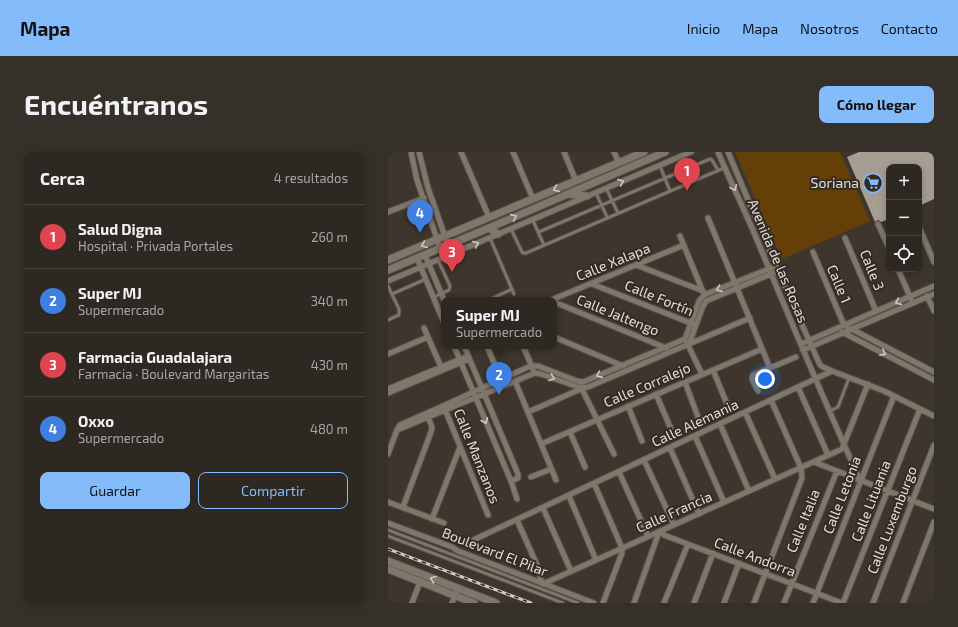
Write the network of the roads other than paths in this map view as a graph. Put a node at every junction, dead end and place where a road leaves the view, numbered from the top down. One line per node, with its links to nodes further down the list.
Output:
1 (411, 152): 23 (street)
2 (419, 152): 39 (street)
3 (461, 152): 29 (street)
4 (513, 152): 24 (street)
5 (564, 152): 17 (street)
6 (614, 152): 12 (street)
7 (644, 152): 12 (main road)
8 (665, 152): 21 (main road)
9 (691, 152): 13 (street)
10 (718, 152): 14 (street, Avenida de las Rosas)
11 (728, 152): 58 (street, Avenida de las Rosas)
12 (619, 163): 17 (main road)
13 (659, 166): 16 (lane); 18 (street, one-way to 13)
14 (725, 167): 15 (lane); 60 (street, Avenida de las Rosas, one-way to 60)
15 (718, 170): 16 (lane); 19 (lane)
16 (664, 178): 19 (lane); 25 (lane)
17 (576, 181): 24 (main road, one-way to 24)
18 (606, 188): 20 (street); 25 (lane)
19 (670, 191): 28 (lane)
20 (596, 193): 22 (street); 26 (lane)
21 (568, 194): 22 (main road); 34 (main road, one-way to 21)
22 (588, 196): 32 (street)
23 (424, 198): 27 (street); 43 (street)
24 (533, 199): 29 (main road)
25 (612, 201): 26 (lane); 28 (lane)
26 (602, 205): 30 (lane); 36 (lane)
27 (388, 212)
28 (618, 213): 30 (lane)
29 (489, 217): 39 (main road)
30 (607, 217): 46 (lane)
31 (708, 218): 65 (street)
32 (533, 220): 35 (street); 36 (lane)
33 (878, 224): 44 (street)
34 (489, 228): 37 (main road); 45 (main road)
35 (511, 229): 37 (street); 46 (lane)
36 (538, 232): 46 (lane)
37 (498, 234): 41 (street)
38 (922, 234): 54 (street)
39 (445, 236): 43 (main road); 45 (street)
40 (680, 236): 47 (street)
41 (490, 238): 53 (street, one-way to 41); 68 (lane)
42 (846, 238): 83 (street, Calle 3)
43 (437, 240): 48 (street); 52 (main road, one-way to 52)
44 (886, 241)
45 (448, 245): 48 (main road)
46 (544, 245)
47 (684, 245): 56 (street, Calle Xalapa); 69 (street)
48 (440, 248): 50 (main road)
49 (813, 252): 89 (street, Calle 1)
50 (425, 255): 51 (main road); 55 (street)
51 (417, 258): 57 (street); 59 (main road)
52 (388, 260)
53 (438, 260): 55 (street); 71 (lane)
54 (934, 262)
55 (429, 264): 57 (street); 71 (street)
56 (636, 266): 64 (street, Calle Xalapa); 69 (street)
57 (421, 267): 62 (street); 63 (street)
58 (777, 269): 60 (street); 97 (street, Avenida de las Rosas)
59 (388, 270)
60 (770, 272): 65 (street); 100 (street, Avenida de las Rosas)
61 (899, 272): 74 (street)
62 (426, 279): 70 (lane); 76 (street)
63 (388, 281)
64 (592, 284): 79 (street, Calle Xalapa); 88 (street, Calle Fortín)
65 (736, 286): 69 (street, one-way to 69); 80 (street); 86 (street)
66 (934, 286): 74 (street)
67 (388, 288): 70 (lane)
68 (512, 289): 72 (lane); 78 (lane)
69 (703, 293): 80 (street); 88 (street)
70 (392, 294): 87 (lane)
71 (442, 294): 76 (lane); 77 (street)
72 (514, 294)
73 (934, 294): 75 (street)
74 (910, 296): 82 (street); 83 (street, one-way to 83)
75 (928, 296): 82 (street); 84 (street)
76 (433, 297): 85 (street)
77 (443, 297)
78 (495, 297)
79 (557, 298)
80 (706, 301): 88 (street)
81 (557, 303): 102 (street, Calle Jaltengo)
82 (912, 303): 92 (street)
83 (876, 311): 89 (street)
84 (934, 311)
85 (441, 316)
86 (750, 318): 99 (street); 108 (street)
87 (388, 320)
88 (693, 324): 96 (street); 99 (street)
89 (844, 325): 91 (street); 92 (street)
90 (424, 328): 94 (street)
91 (836, 329): 93 (street); 97 (street)
92 (853, 329): 93 (street); 98 (street)
93 (844, 333): 101 (street); 103 (street)
94 (428, 337): 111 (street); 117 (street)
95 (557, 339): 115 (street)
96 (684, 340): 99 (street); 102 (street)
97 (809, 340): 100 (street); 103 (street, Avenida de las Rosas)
98 (872, 340): 101 (street); 122 (street)
99 (688, 344): 109 (street); 124 (street)
100 (801, 344): 110 (street, Avenida de las Rosas)
101 (868, 346): 128 (street, one-way to 128)
102 (665, 347): 109 (street, Calle Jaltengo); 115 (street)
103 (812, 347): 110 (street); 121 (street, Avenida de las Rosas)
104 (455, 349): 114 (street)
105 (465, 349): 112 (street)
106 (488, 349): 127 (street)
107 (524, 349): 116 (street)
108 (762, 349): 118 (street); 120 (street, Calle Corralejo)
109 (673, 350): 119 (street)
110 (803, 350): 126 (street, Avenida de las Rosas)
111 (388, 354)
112 (468, 357): 114 (street); 137 (street)
113 (796, 358): 118 (street)
114 (460, 361): 117 (street); 141 (street)
115 (622, 365): 119 (street); 130 (street, one-way to 130)
116 (532, 366): 123 (street); 127 (street); 130 (street)
117 (442, 368): 135 (street); 139 (street)
118 (770, 368): 138 (street)
119 (630, 369): 136 (street)
120 (712, 370): 124 (street, Calle Corralejo); 144 (street)
121 (832, 371): 125 (street); 126 (street, Calle Alemania)
122 (934, 372)
123 (535, 373): 129 (street); 136 (street, one-way to 136)
124 (702, 374): 131 (street, Calle Corralejo)
125 (849, 378): 132 (street); 150 (lane)
126 (815, 379): 134 (street, Calle Alemania); 150 (street, Avenida de las Rosas)
127 (501, 380): 133 (street); 137 (street)
128 (934, 380)
129 (515, 381): 133 (street); 148 (street)
130 (580, 382): 136 (street)
131 (685, 382): 140 (street, Calle Corralejo); 153 (street)
132 (868, 384): 142 (street); 161 (street)
133 (503, 386): 137 (street)
134 (798, 387): 143 (street, Calle Alemania); 167 (street)
135 (388, 389)
136 (581, 389): 148 (street); 154 (street)
137 (482, 391): 141 (street); 179 (street)
138 (758, 391)
139 (388, 393)
140 (656, 394): 145 (street, Calle Corralejo); 156 (street)
141 (474, 395): 146 (street); 179 (street, one-way to 179)
142 (894, 396): 147 (street); 178 (street, Calle Letonia)
143 (771, 400): 149 (street, Calle Alemania); 171 (street)
144 (727, 404)
145 (628, 406): 154 (street, Calle Corralejo); 159 (street)
146 (444, 408): 151 (street); 163 (street, Calle Manzanos)
147 (920, 408): 152 (street); 182 (street, Calle Lituania)
148 (528, 412): 160 (street)
149 (745, 412): 155 (street, Calle Alemania); 176 (street)
150 (830, 412): 161 (street, Avenida de las Rosas)
151 (428, 415): 165 (street); 188 (street)
152 (934, 416)
153 (698, 417)
154 (597, 420): 157 (street, Calle Corralejo); 166 (street)
155 (720, 424): 158 (street, Calle Alemania); 181 (street)
156 (671, 429)
157 (570, 432): 160 (street, Calle Corralejo); 170 (street)
158 (695, 436): 164 (street, Calle Alemania); 187 (street)
159 (642, 442)
160 (541, 444): 172 (street)
161 (844, 445): 167 (street, Calle Francia); 178 (street, Avenida de las Rosas)
162 (934, 445): 185 (street, Calle Luxemburgo)
163 (460, 447): 192 (street, Calle Manzanos); 193 (street)
164 (670, 448): 168 (street, Calle Alemania); 191 (street)
165 (388, 454)
166 (614, 454)
167 (828, 456): 169 (street, Calle Francia)
168 (644, 460): 174 (street, Calle Alemania); 198 (street)
169 (814, 462): 171 (street, Calle Francia); 173 (street)
170 (585, 467)
171 (801, 468): 176 (street, Calle Francia); 212 (street)
172 (551, 469): 175 (street); 177 (street)
173 (837, 471): 178 (street); 215 (street, Calle Italia)
174 (618, 472): 180 (street, Calle Alemania); 202 (street)
175 (531, 477)
176 (775, 479): 181 (street, Calle Francia)
177 (556, 480)
178 (860, 480): 182 (street); 217 (street, Calle Letonia)
179 (511, 481): 184 (street)
180 (594, 483): 183 (street, Calle Alemania); 205 (street)
181 (749, 491): 187 (street, Calle Francia)
182 (888, 491): 185 (street); 233 (street, Calle Lituania)
183 (569, 496): 189 (street, Calle Alemania); 207 (street)
184 (517, 499)
185 (912, 500): 190 (street); 234 (street, Calle Luxemburgo)
186 (388, 502): 188 (street)
187 (724, 502): 191 (street, Calle Francia)
188 (403, 508): 193 (street)
189 (543, 508): 194 (street, Calle Alemania); 211 (street)
190 (934, 509)
191 (699, 514): 198 (street, Calle Francia)
192 (488, 515)
193 (432, 519): 196 (street)
194 (517, 520): 203 (street, Calle Alemania); 214 (street)
195 (934, 522): 235 (street)
196 (444, 523)
197 (388, 524): 214 (street, Boulevard El Pilar)
198 (674, 525): 200 (street, Calle Francia)
199 (388, 530): 223 (lane)
200 (660, 531): 202 (street, Calle Francia); 204 (street, Calle Andorra); 226 (street)
201 (388, 536): 222 (lane)
202 (648, 536): 205 (street, Calle Francia)
203 (467, 543)
204 (688, 544): 206 (street, Calle Andorra); 227 (street)
205 (622, 548): 207 (street, Calle Francia); 225 (street)
206 (713, 553): 209 (street, Calle Andorra); 228 (street)
207 (596, 560): 211 (street, Calle Francia)
208 (389, 563): 216 (main road, one-way to 208)
209 (739, 563): 212 (street, Calle Andorra); 229 (street)
210 (388, 569): 213 (main road)
211 (571, 571): 214 (street, Calle Francia)
212 (765, 574): 215 (street, Calle Andorra); 230 (street)
213 (420, 582): 216 (main road); 218 (street)
214 (543, 583): 224 (street, Boulevard El Pilar)
215 (791, 584): 217 (street, Calle Andorra); 231 (street, Calle Italia)
216 (456, 592): 219 (street); 220 (main road); 221 (main road)
217 (817, 593): 232 (street, Calle Letonia); 233 (street, Calle Andorra)
218 (412, 603)
219 (452, 603)
220 (474, 603)
221 (496, 603)
222 (564, 603)
223 (578, 603)
224 (594, 603)
225 (603, 603)
226 (634, 603)
227 (664, 603)
228 (694, 603)
229 (724, 603)
230 (754, 603)
231 (784, 603)
232 (813, 603)
233 (843, 603)
234 (873, 603)
235 (903, 603)

